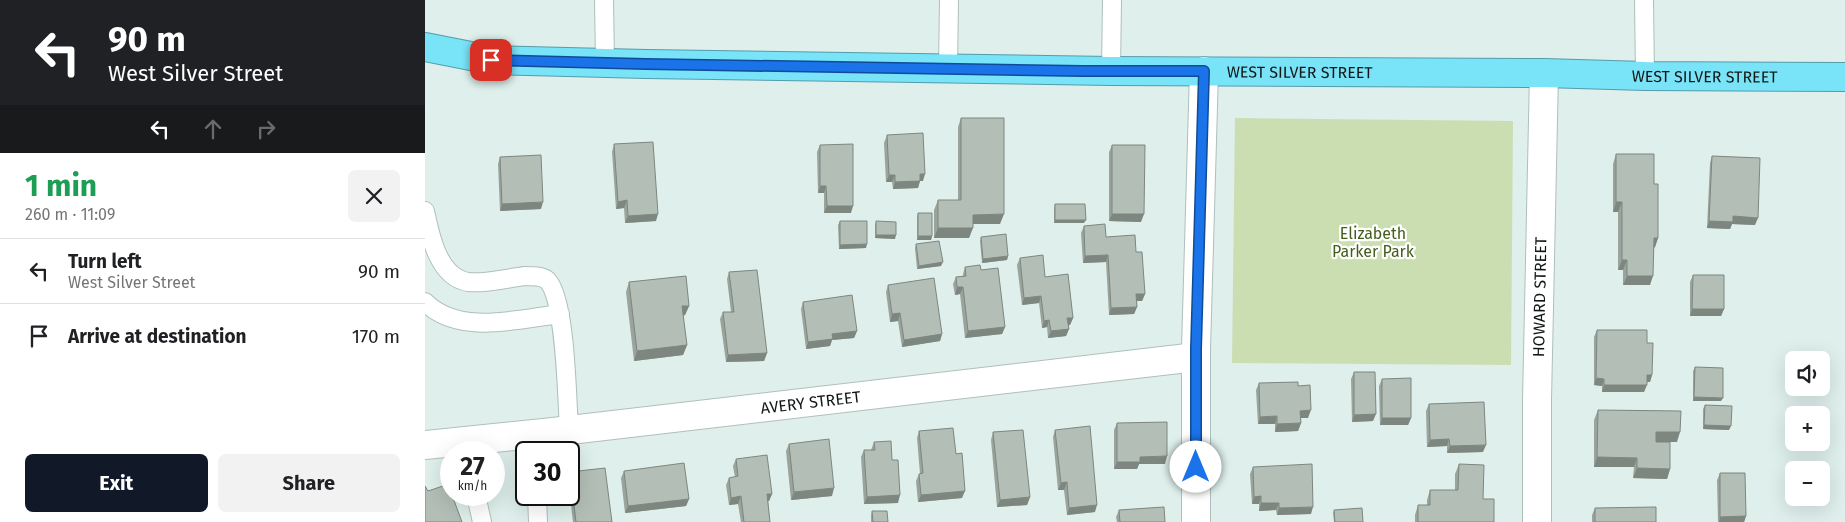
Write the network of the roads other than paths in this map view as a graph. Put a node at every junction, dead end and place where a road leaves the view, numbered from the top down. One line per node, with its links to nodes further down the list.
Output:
1 (604, 0): 7 (lane)
2 (949, 0): 9 (lane)
3 (1112, 0): 10 (lane)
4 (1644, 0): 13 (lane)
5 (425, 47): 6 (highway, WEST SILVER STREET)
6 (491, 60): 7 (highway, WEST SILVER STREET); 8 (highway)
7 (605, 63): 9 (highway, WEST SILVER STREET)
8 (425, 65)
9 (948, 69): 10 (highway, WEST SILVER STREET)
10 (1111, 71): 11 (highway, WEST SILVER STREET)
11 (1204, 71): 12 (highway, WEST SILVER STREET); 18 (street)
12 (1544, 72): 13 (highway, WEST SILVER STREET); 28 (street, HOWARD STREET)
13 (1645, 76): 14 (highway, WEST SILVER STREET)
14 (1845, 77)
15 (425, 211): 17 (lane)
16 (425, 302): 17 (lane)
17 (560, 314): 19 (lane)
18 (1196, 357): 19 (street, AVERY STREET); 27 (street)
19 (569, 430): 20 (street, AVERY STREET)
20 (539, 441)
21 (425, 445): 22 (street, AVERY STREET)
22 (440, 446)
23 (478, 506): 25 (lane)
24 (537, 506): 26 (lane)
25 (482, 522)
26 (538, 522)
27 (1196, 522)
28 (1537, 522)

